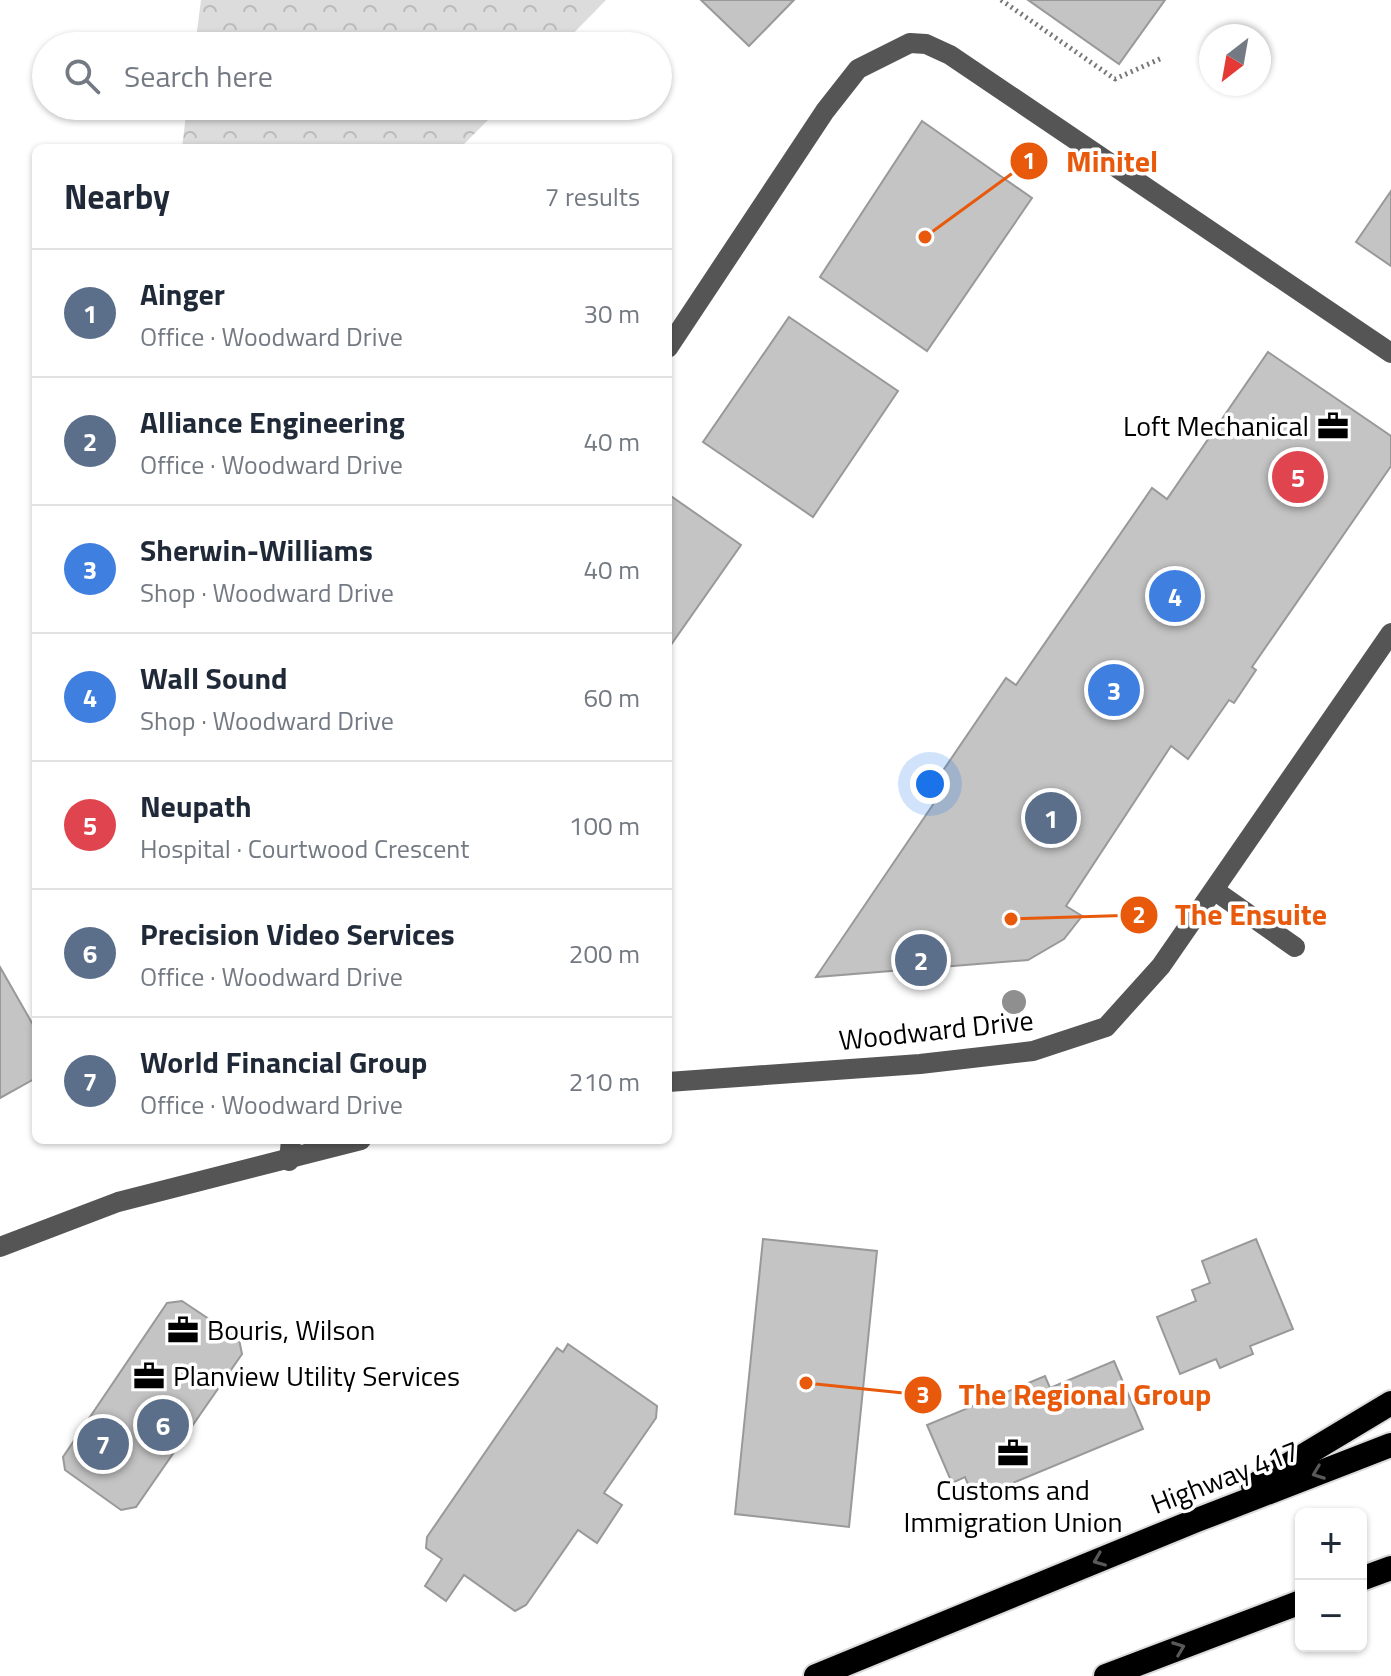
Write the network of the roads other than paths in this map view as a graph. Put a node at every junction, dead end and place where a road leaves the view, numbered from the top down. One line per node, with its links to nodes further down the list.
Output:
1 (672, 342): 2 (street)
2 (1391, 353)
3 (1391, 633): 4 (street, Woodward Drive)
4 (1214, 890): 5 (street); 6 (street, Woodward Drive)
5 (1295, 947)
6 (672, 1082)
7 (291, 1144): 9 (street)
8 (347, 1144): 9 (street)
9 (289, 1161): 10 (street)
10 (0, 1247)
11 (1391, 1403): 13 (highway)
12 (1391, 1445): 13 (highway, Highway 417, one-way to 13)
13 (1197, 1520): 17 (highway, Highway 417, one-way to 17)
14 (1391, 1568): 15 (highway)
15 (1367, 1577)
16 (1295, 1604): 18 (highway, one-way to 16)
17 (816, 1676)
18 (1106, 1676)

